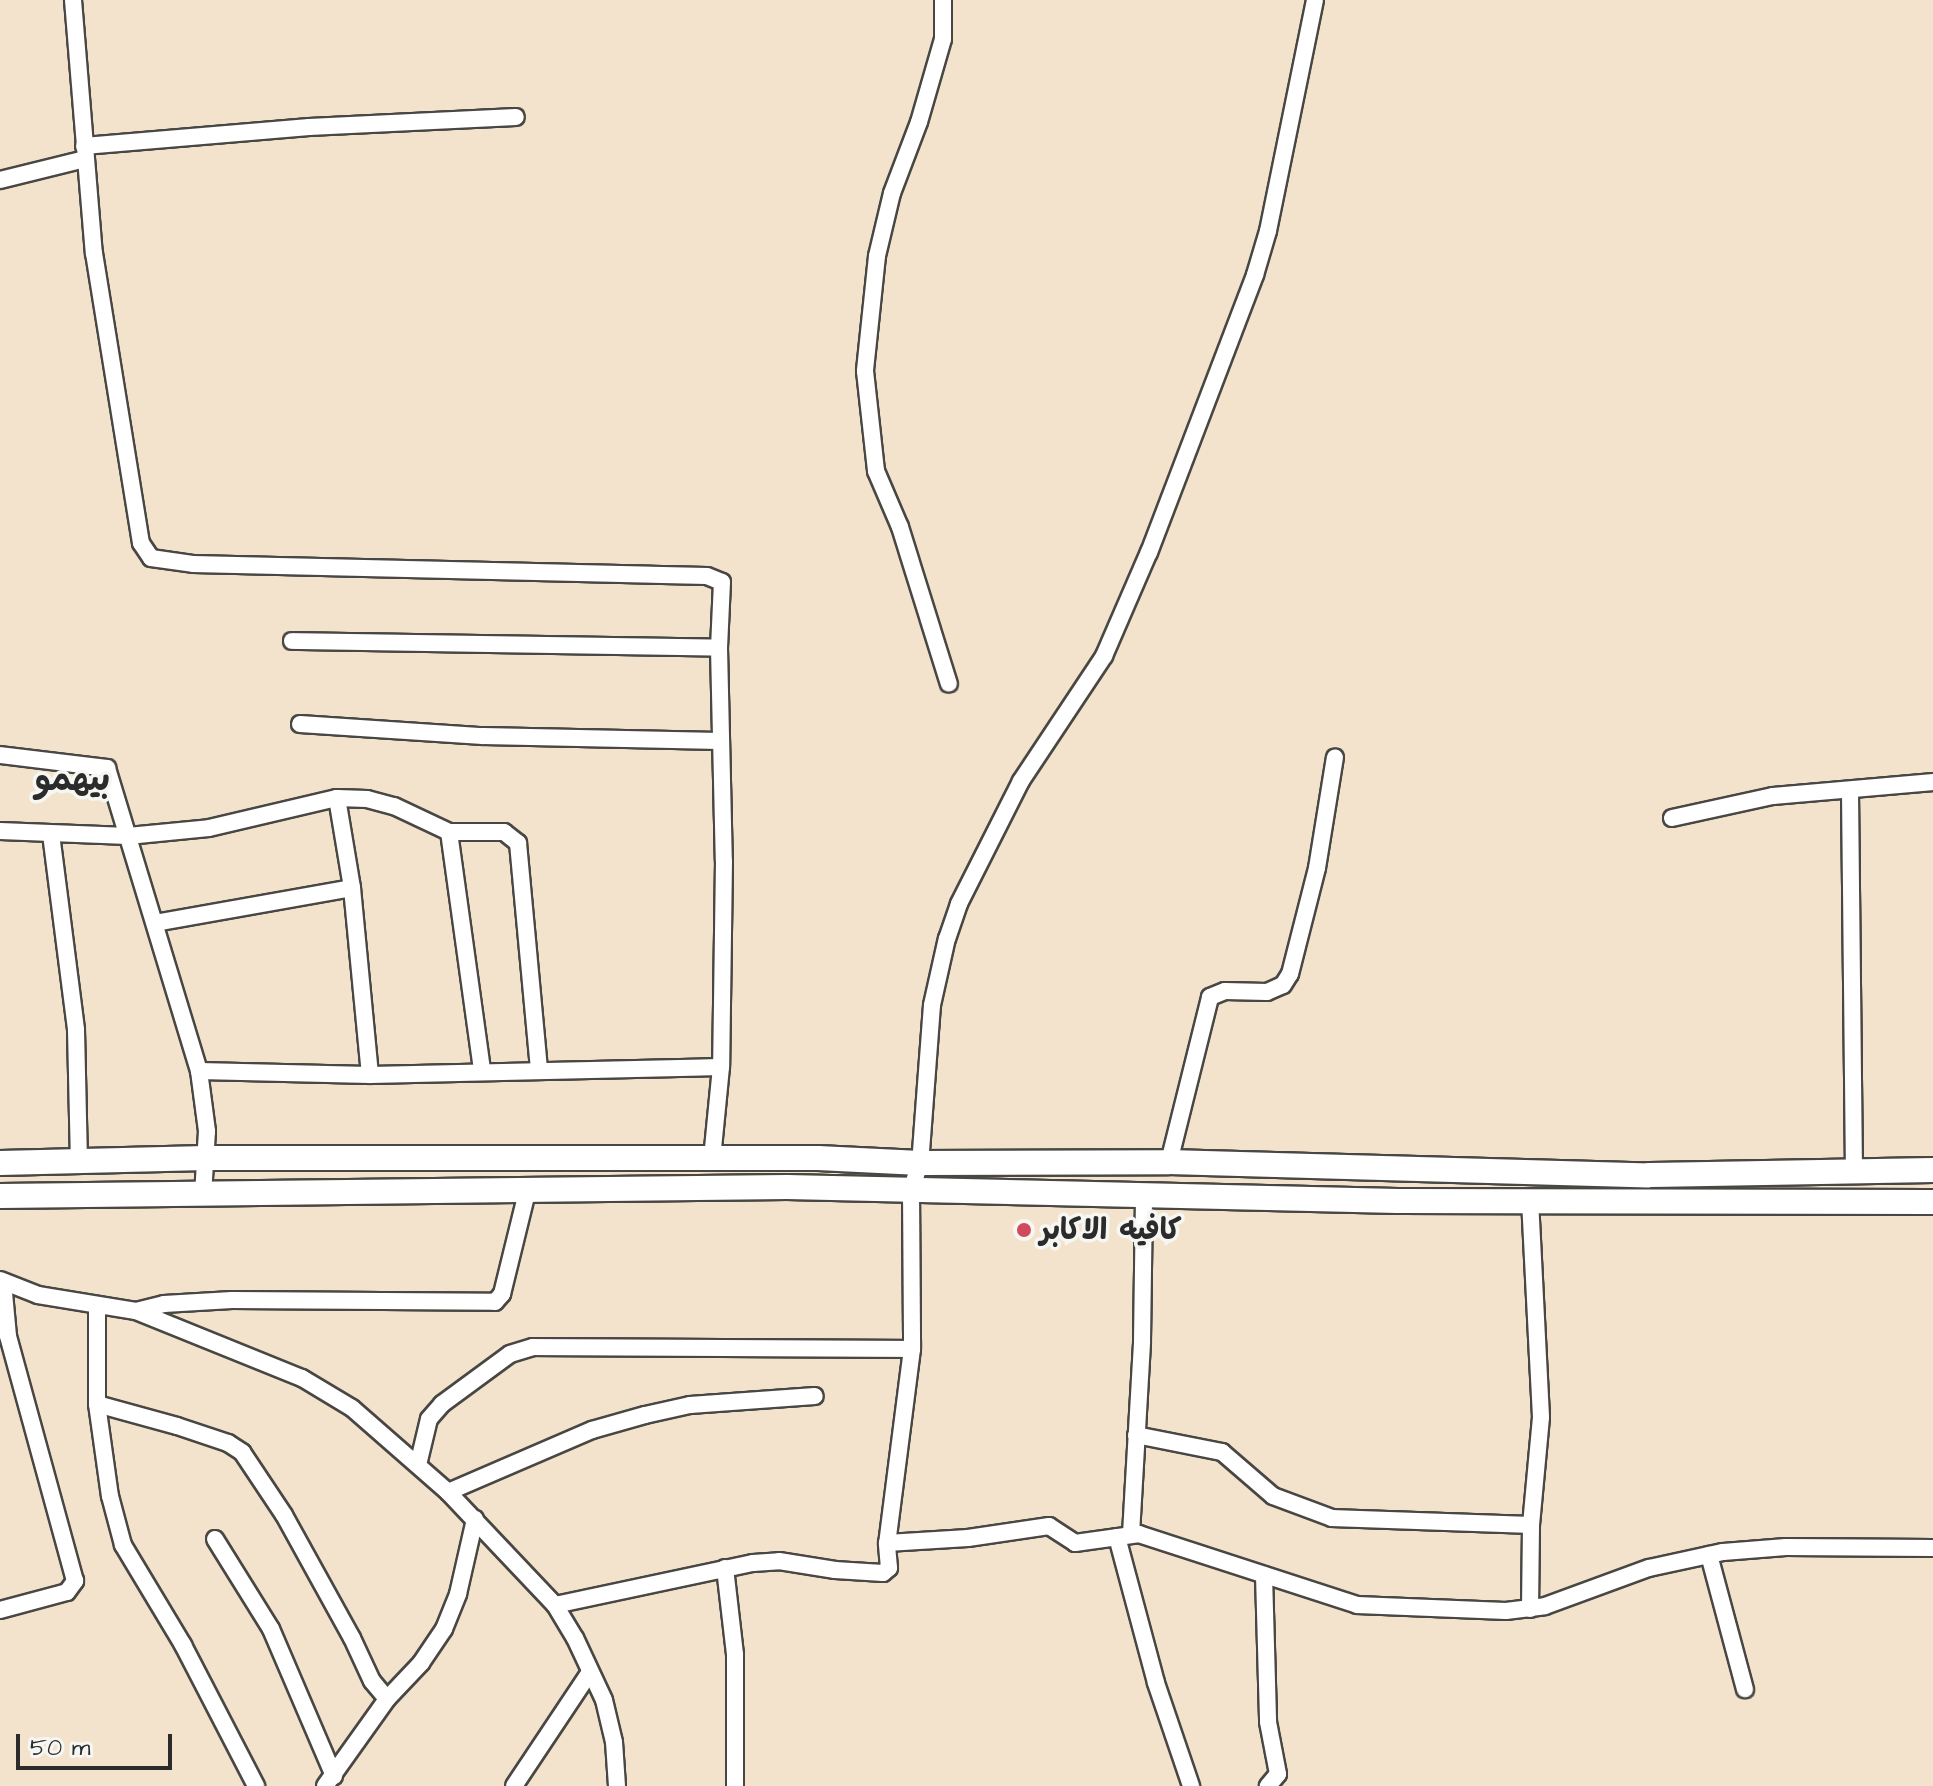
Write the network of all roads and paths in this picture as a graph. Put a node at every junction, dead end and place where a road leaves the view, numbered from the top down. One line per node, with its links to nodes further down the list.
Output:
1 (73, 0): 5 (street)
2 (943, 0): 9 (street)
3 (1315, 0): 34 (street)
4 (516, 117): 5 (street)
5 (84, 152): 6 (street); 8 (street)
6 (0, 180)
7 (292, 641): 8 (street)
8 (719, 648): 11 (street)
9 (949, 684)
10 (300, 724): 11 (street)
11 (720, 741): 24 (street)
12 (0, 755): 21 (street)
13 (1335, 757): 32 (street)
14 (1933, 782): 15 (street)
15 (1850, 792): 17 (street); 36 (street)
16 (337, 798): 19 (street); 21 (street); 22 (street)
17 (1672, 818)
18 (0, 831): 20 (street)
19 (449, 832): 25 (street); 27 (street)
20 (51, 834): 21 (street); 31 (street)
21 (128, 836): 23 (street)
22 (352, 888): 23 (street); 28 (street)
23 (155, 923): 26 (street)
24 (721, 1067): 25 (street); 30 (street)
25 (539, 1069): 27 (street)
26 (199, 1071): 28 (street); 29 (street)
27 (482, 1071): 28 (street)
28 (370, 1075)
29 (206, 1158): 30 (main road); 31 (main road); 39 (street)
30 (712, 1158): 34 (main road)
31 (79, 1160): 33 (main road)
32 (1169, 1162): 34 (main road); 36 (main road)
33 (0, 1163)
34 (920, 1163): 38 (street)
35 (1933, 1170): 36 (main road)
36 (1854, 1173)
37 (528, 1188): 38 (main road); 39 (main road); 46 (street)
38 (911, 1191): 41 (main road); 47 (street)
39 (203, 1195): 40 (main road)
40 (0, 1196)
41 (1144, 1197): 42 (main road); 50 (street)
42 (1530, 1200): 43 (main road); 54 (street)
43 (1933, 1202)
44 (2, 1281): 45 (street); 64 (street)
45 (97, 1307): 46 (street); 49 (street)
46 (136, 1311): 51 (street)
47 (912, 1349): 51 (street); 57 (street)
48 (815, 1396): 52 (street)
49 (97, 1404): 67 (street); 69 (street)
50 (1136, 1435): 54 (street); 55 (street)
51 (418, 1465): 52 (street)
52 (448, 1492): 53 (street)
53 (475, 1519): 62 (street); 67 (street)
54 (1531, 1525): 63 (street)
55 (1124, 1535): 57 (street); 61 (street); 73 (street)
56 (215, 1539): 68 (street)
57 (887, 1543): 60 (street)
58 (1933, 1548): 59 (street)
59 (1709, 1555): 63 (street); 66 (street)
60 (725, 1568): 62 (street); 72 (street)
61 (1264, 1575): 63 (street); 74 (street)
62 (555, 1605): 65 (street)
63 (1530, 1609)
64 (0, 1610)
65 (590, 1672): 70 (street); 71 (street)
66 (1745, 1689)
67 (387, 1699): 68 (street)
68 (330, 1781)
69 (256, 1786)
70 (514, 1786)
71 (617, 1786)
72 (735, 1786)
73 (1191, 1786)
74 (1268, 1786)

